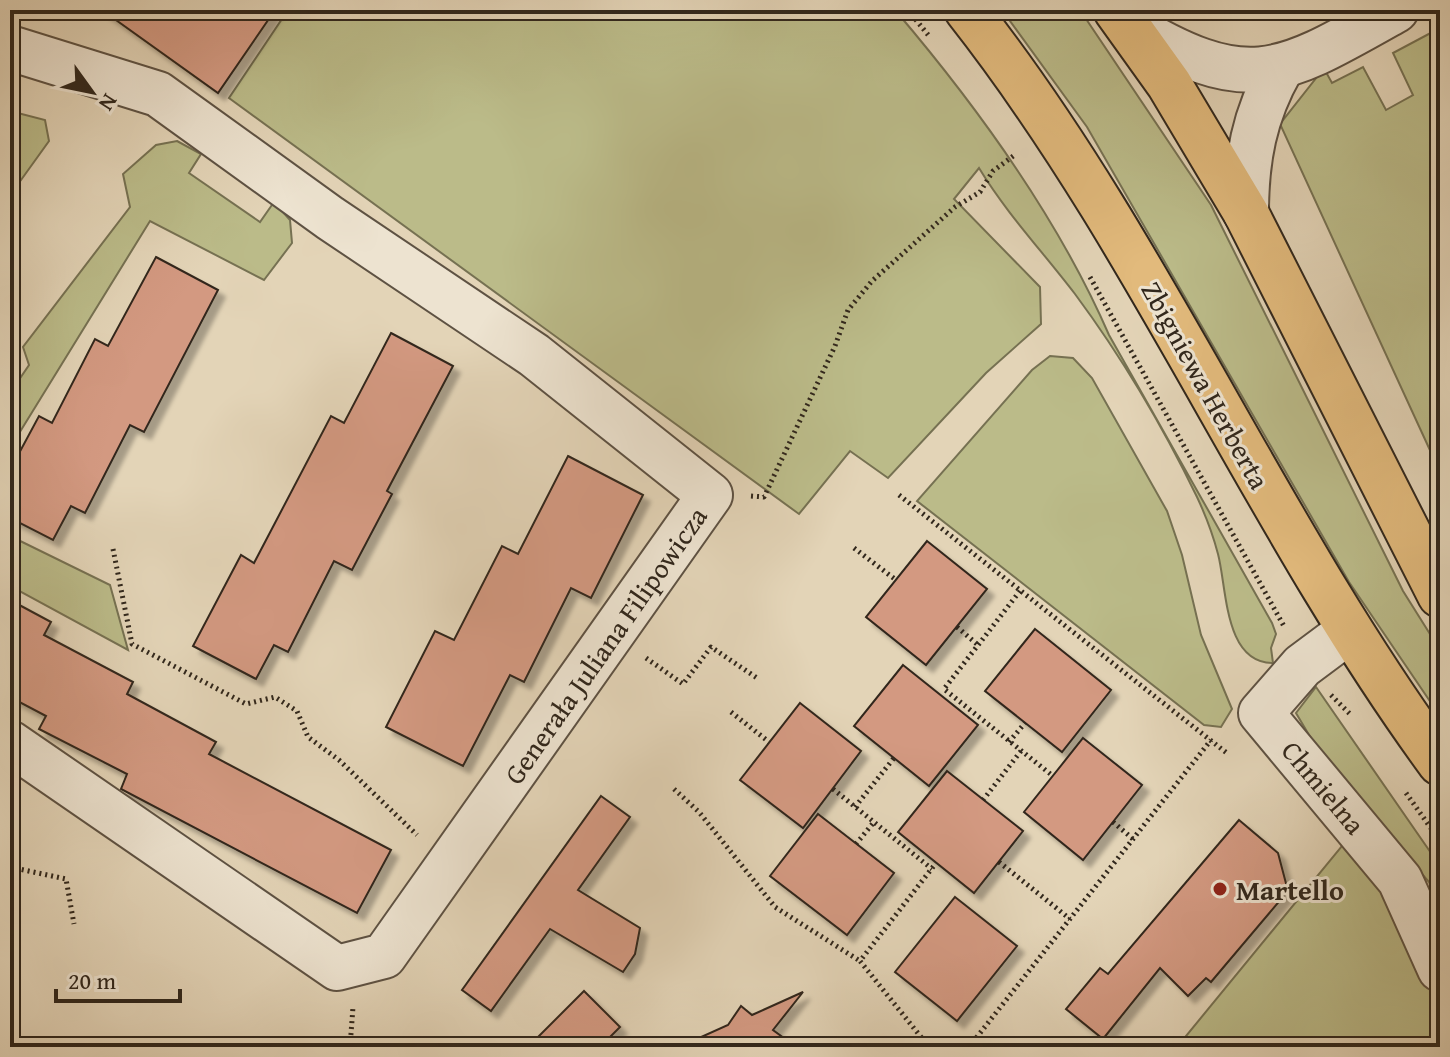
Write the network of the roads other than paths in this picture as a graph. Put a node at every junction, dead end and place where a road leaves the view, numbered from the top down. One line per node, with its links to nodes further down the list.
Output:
1 (967, 10): 8 (main road, Zbigniewa Herberta)
2 (1396, 10): 5 (street)
3 (1121, 16): 5 (street); 6 (main road)
4 (10, 48): 9 (street, Generała Juliana Filipowicza)
5 (1281, 68): 6 (street)
6 (1246, 213): 7 (main road)
7 (1440, 595)
8 (1349, 631): 10 (main road, Zbigniewa Herberta); 11 (street, Chmielna)
9 (10, 743)
10 (1440, 763)
11 (1440, 969)

